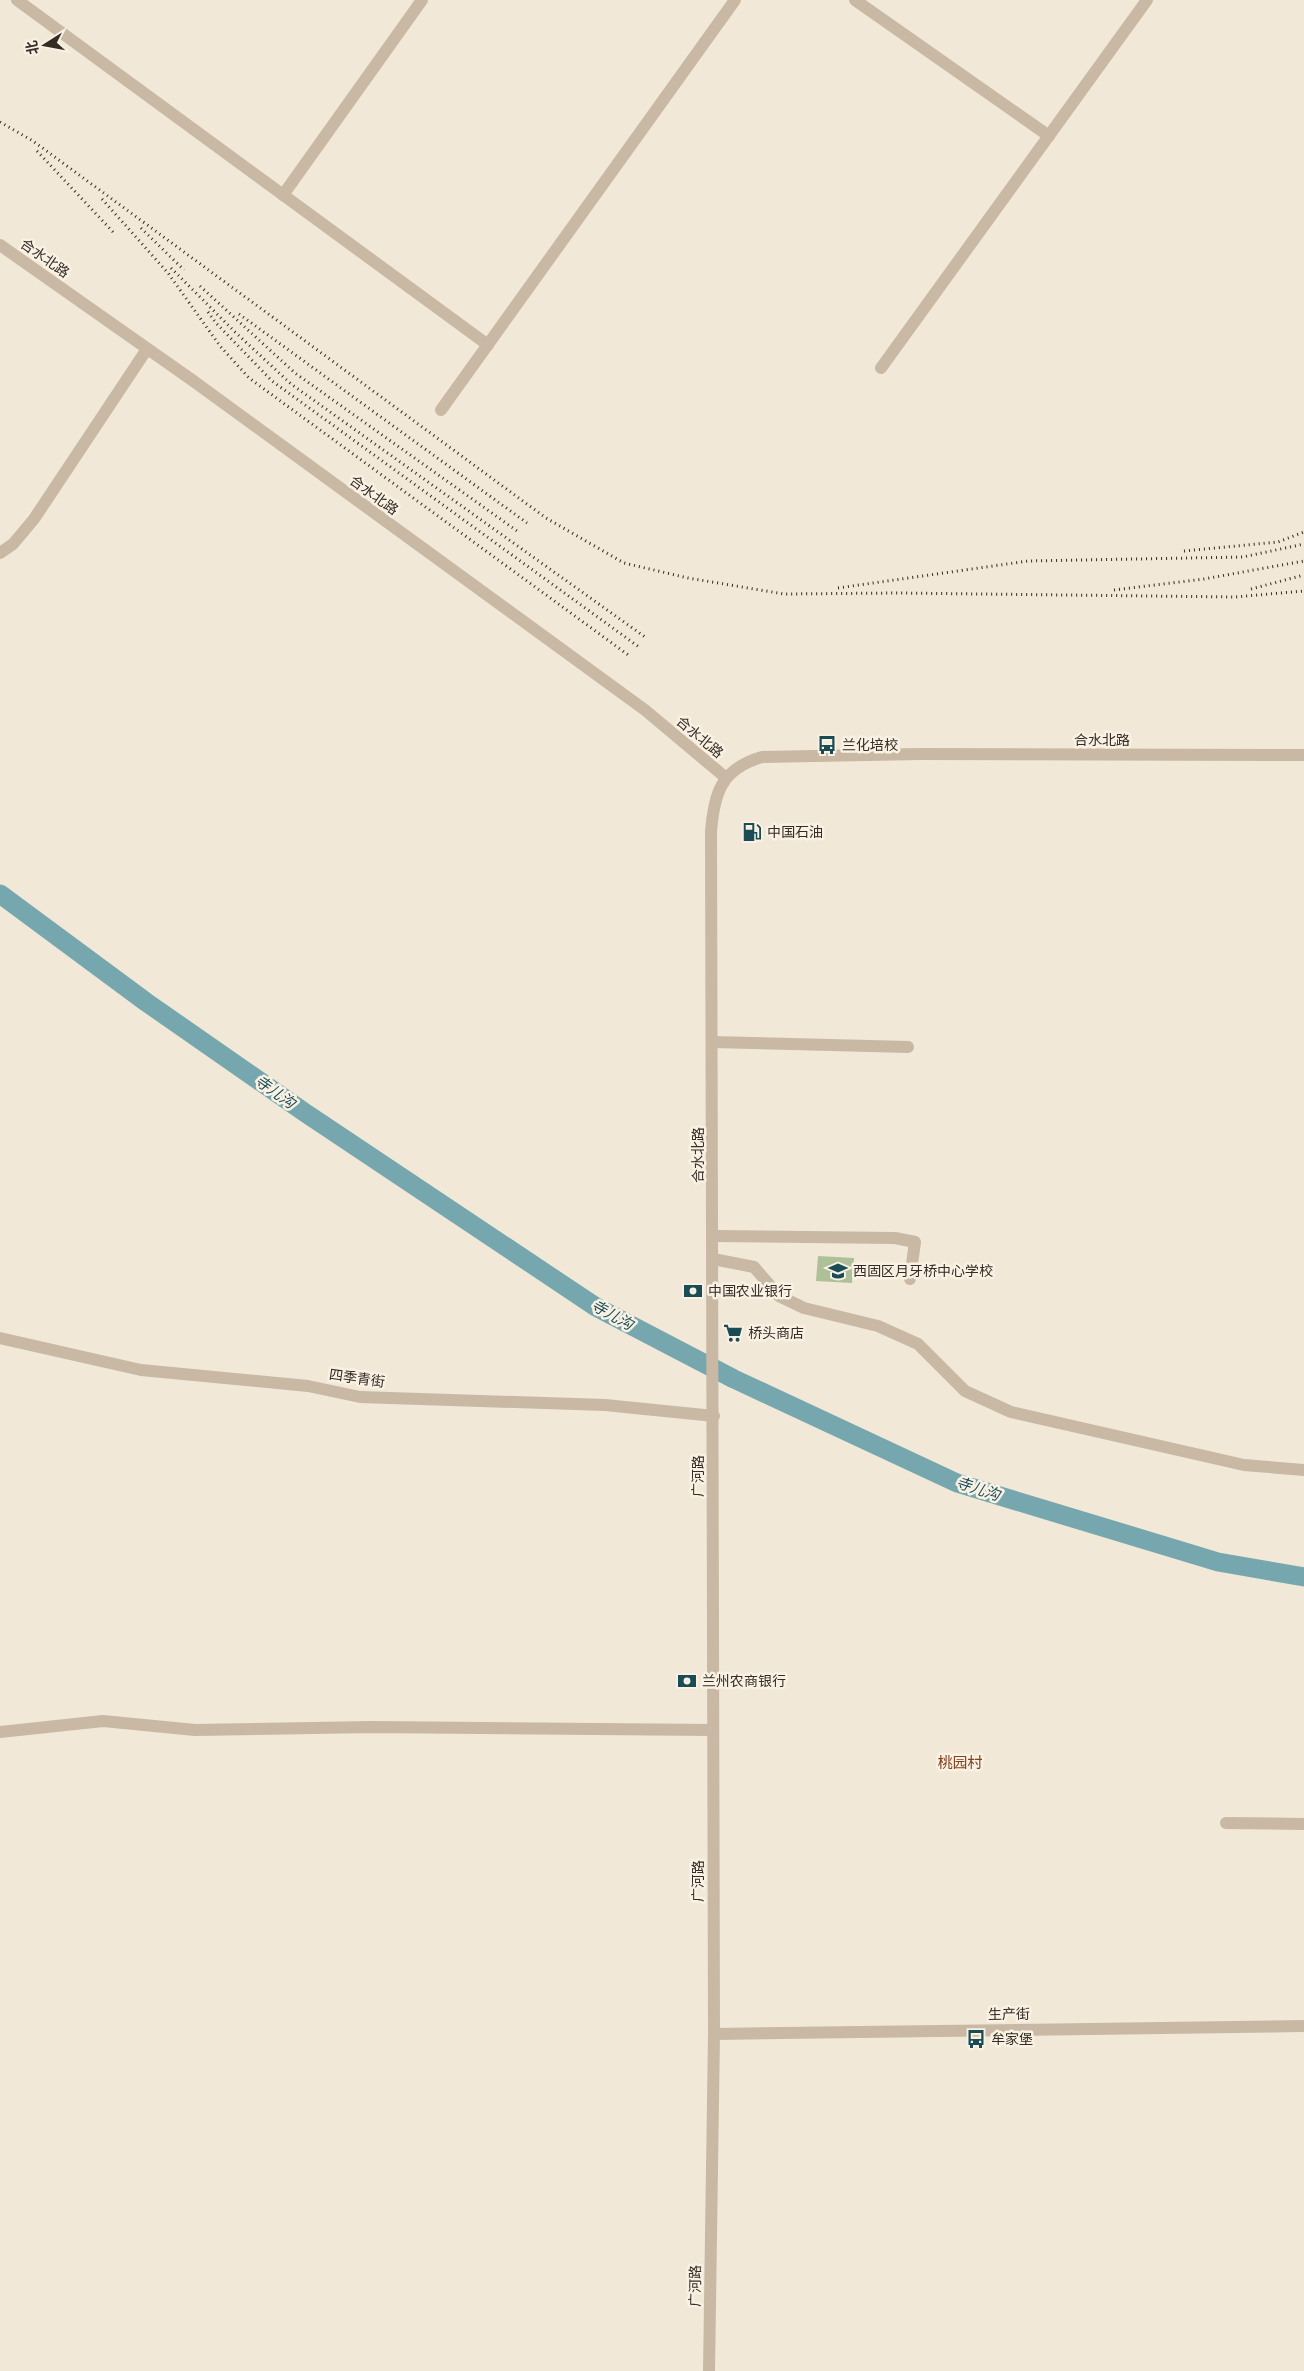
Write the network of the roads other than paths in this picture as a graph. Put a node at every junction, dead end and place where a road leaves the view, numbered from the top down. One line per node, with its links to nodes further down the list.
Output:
1 (17, 0): 7 (street)
2 (422, 0): 7 (street)
3 (735, 0): 9 (street)
4 (855, 0): 6 (street)
5 (1146, 0): 6 (street)
6 (1049, 136): 11 (street)
7 (283, 194): 9 (street)
8 (0, 245): 10 (street, 合水北路)
9 (488, 345): 12 (street)
10 (147, 349): 13 (street); 15 (street, 合水北路)
11 (881, 368)
12 (442, 410)
13 (0, 554)
14 (1304, 756): 15 (street, 合水北路)
15 (725, 777): 16 (street, 合水北路)
16 (712, 1042): 17 (street); 18 (street, 合水北路)
17 (908, 1047)
18 (714, 1236): 19 (street, 合水北路); 20 (street)
19 (713, 1259): 22 (street, 合水北路); 24 (street)
20 (910, 1280)
21 (0, 1338): 23 (street, 四季青街)
22 (714, 1391): 23 (street, 广河路)
23 (714, 1416): 25 (street, 广河路)
24 (1304, 1470)
25 (713, 1730): 26 (street); 30 (street, 广河路)
26 (0, 1732)
27 (1226, 1823): 28 (street)
28 (1304, 1824)
29 (1304, 2026): 30 (street, 生产街)
30 (714, 2034): 31 (street, 广河路)
31 (709, 2371)

